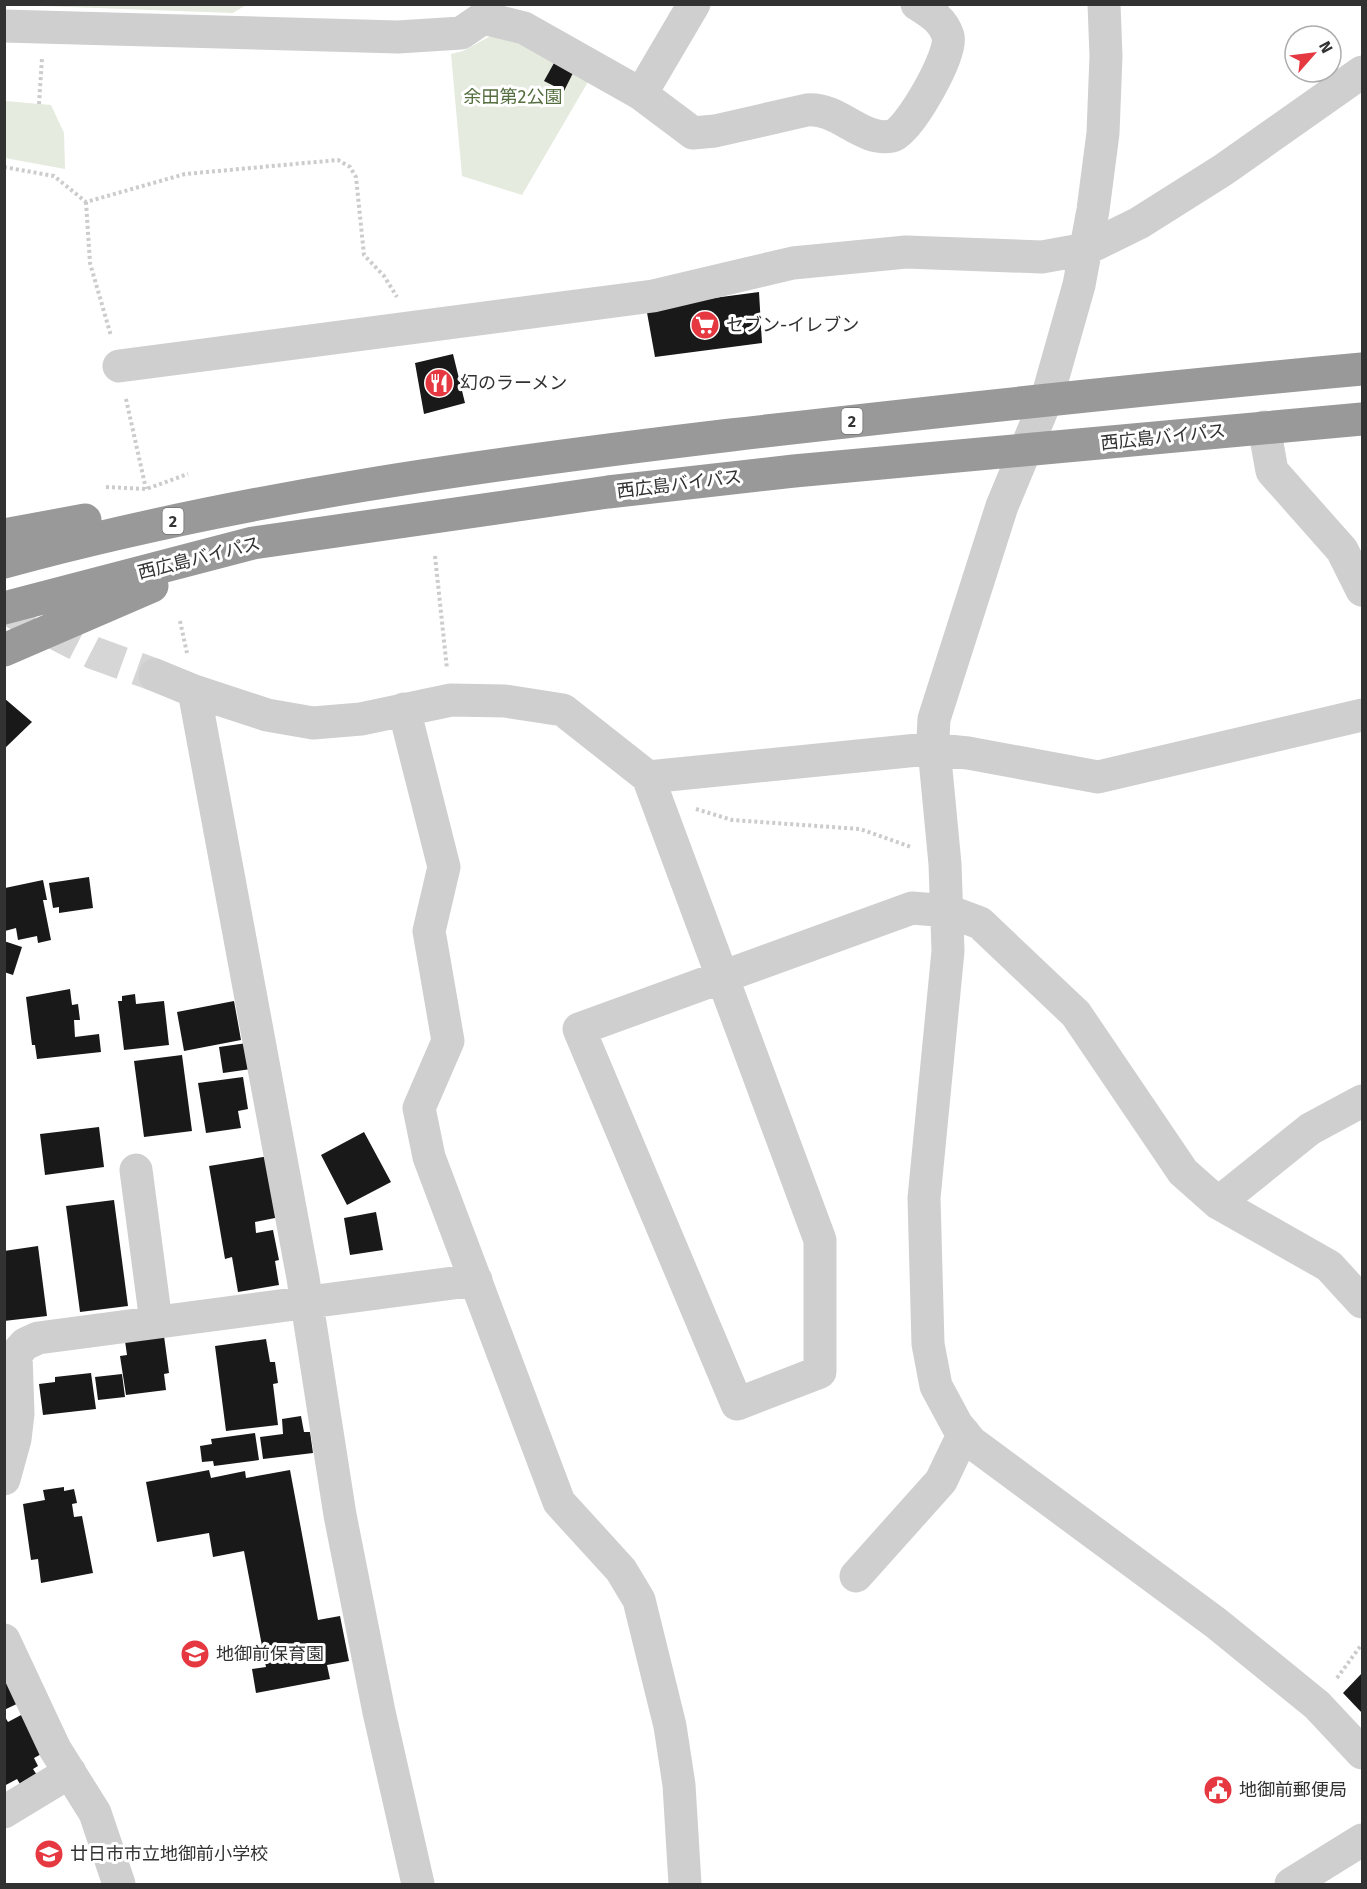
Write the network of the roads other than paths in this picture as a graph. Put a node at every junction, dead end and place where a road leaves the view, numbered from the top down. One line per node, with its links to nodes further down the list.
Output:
1 (694, 4): 7 (street)
2 (917, 4): 7 (street)
3 (1104, 4): 8 (street)
4 (487, 11): 5 (street); 7 (street)
5 (4, 26)
6 (1362, 72): 8 (street)
7 (641, 94)
8 (1086, 249): 9 (street); 11 (street)
9 (119, 366)
10 (1362, 369): 11 (highway, 2)
11 (1047, 398): 14 (street); 15 (highway, 2)
12 (1362, 418): 13 (highway, 西広島バイパス / 2)
13 (1264, 428): 14 (highway, 西広島バイパス / 2); 19 (street)
14 (1024, 451): 17 (highway, 西広島バイパス / 2); 26 (street)
15 (344, 488): 16 (highway); 18 (highway, 2)
16 (4, 535)
17 (253, 543): 20 (highway, 西広島バイパス / 2); 21 (highway)
18 (4, 562)
19 (1362, 590)
20 (4, 608)
21 (4, 650)
22 (156, 675): 23 (street)
23 (194, 691): 24 (street); 34 (street)
24 (404, 709): 27 (street); 33 (street)
25 (1362, 715): 26 (street)
26 (934, 750): 27 (street); 28 (street)
27 (648, 777): 29 (street)
28 (948, 911): 29 (street); 32 (street); 37 (street)
29 (722, 975): 29 (street)
30 (1362, 1101): 32 (street)
31 (136, 1170): 36 (street)
32 (1218, 1203): 35 (street)
33 (476, 1280): 34 (street); 47 (street)
34 (307, 1302): 36 (street); 46 (street)
35 (1362, 1302)
36 (156, 1322): 38 (street)
37 (964, 1433): 39 (street); 41 (street)
38 (4, 1479)
39 (856, 1576)
40 (4, 1640): 42 (street)
41 (1362, 1753)
42 (70, 1772): 43 (street); 45 (street)
43 (4, 1812)
44 (1362, 1840): 48 (street)
45 (119, 1884)
46 (418, 1884)
47 (685, 1884)
48 (1291, 1884)

